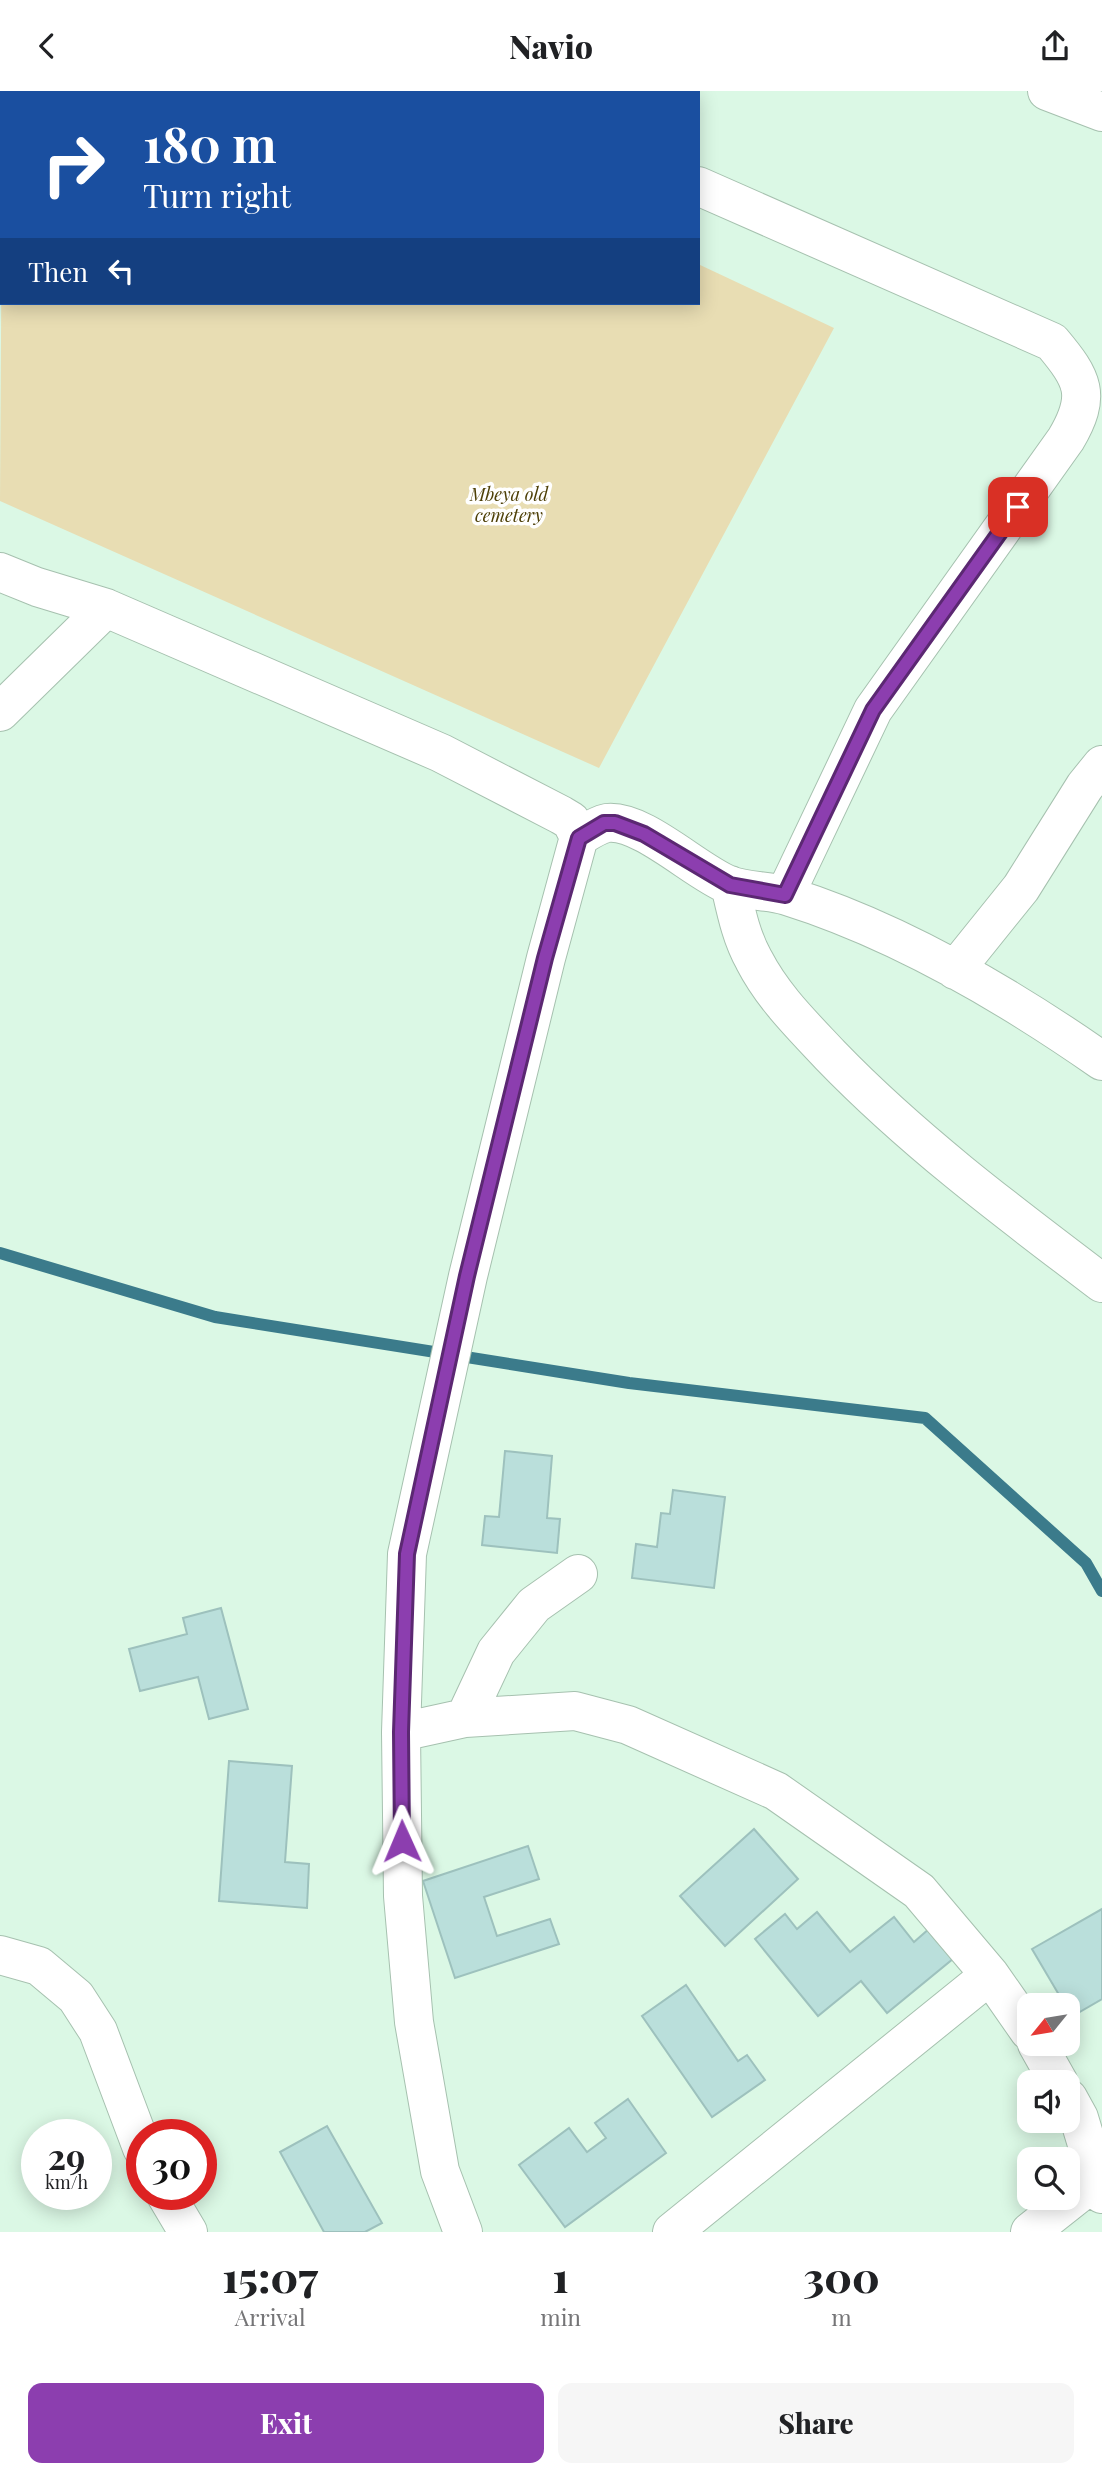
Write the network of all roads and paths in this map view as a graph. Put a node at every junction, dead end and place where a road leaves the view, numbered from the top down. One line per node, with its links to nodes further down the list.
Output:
1 (1047, 91): 2 (street)
2 (1102, 112)
3 (700, 187): 4 (street)
4 (1091, 406): 11 (street)
5 (0, 572): 6 (street)
6 (106, 608): 7 (street); 9 (street)
7 (0, 712)
8 (1102, 765): 12 (street)
9 (579, 838): 10 (street); 17 (street)
10 (730, 885): 11 (street); 14 (street)
11 (785, 895): 12 (street)
12 (955, 970): 13 (street)
13 (1102, 1061)
14 (1102, 1283)
15 (578, 1574): 16 (street)
16 (465, 1718): 17 (street); 19 (street)
17 (401, 1732): 26 (street)
18 (0, 1955): 21 (street)
19 (990, 1975): 20 (street); 27 (street)
20 (1017, 2014)
21 (131, 2119)
22 (1080, 2121): 23 (street)
23 (1100, 2186): 28 (street)
24 (175, 2210): 25 (street)
25 (188, 2232)
26 (463, 2232)
27 (672, 2232)
28 (1030, 2232)

